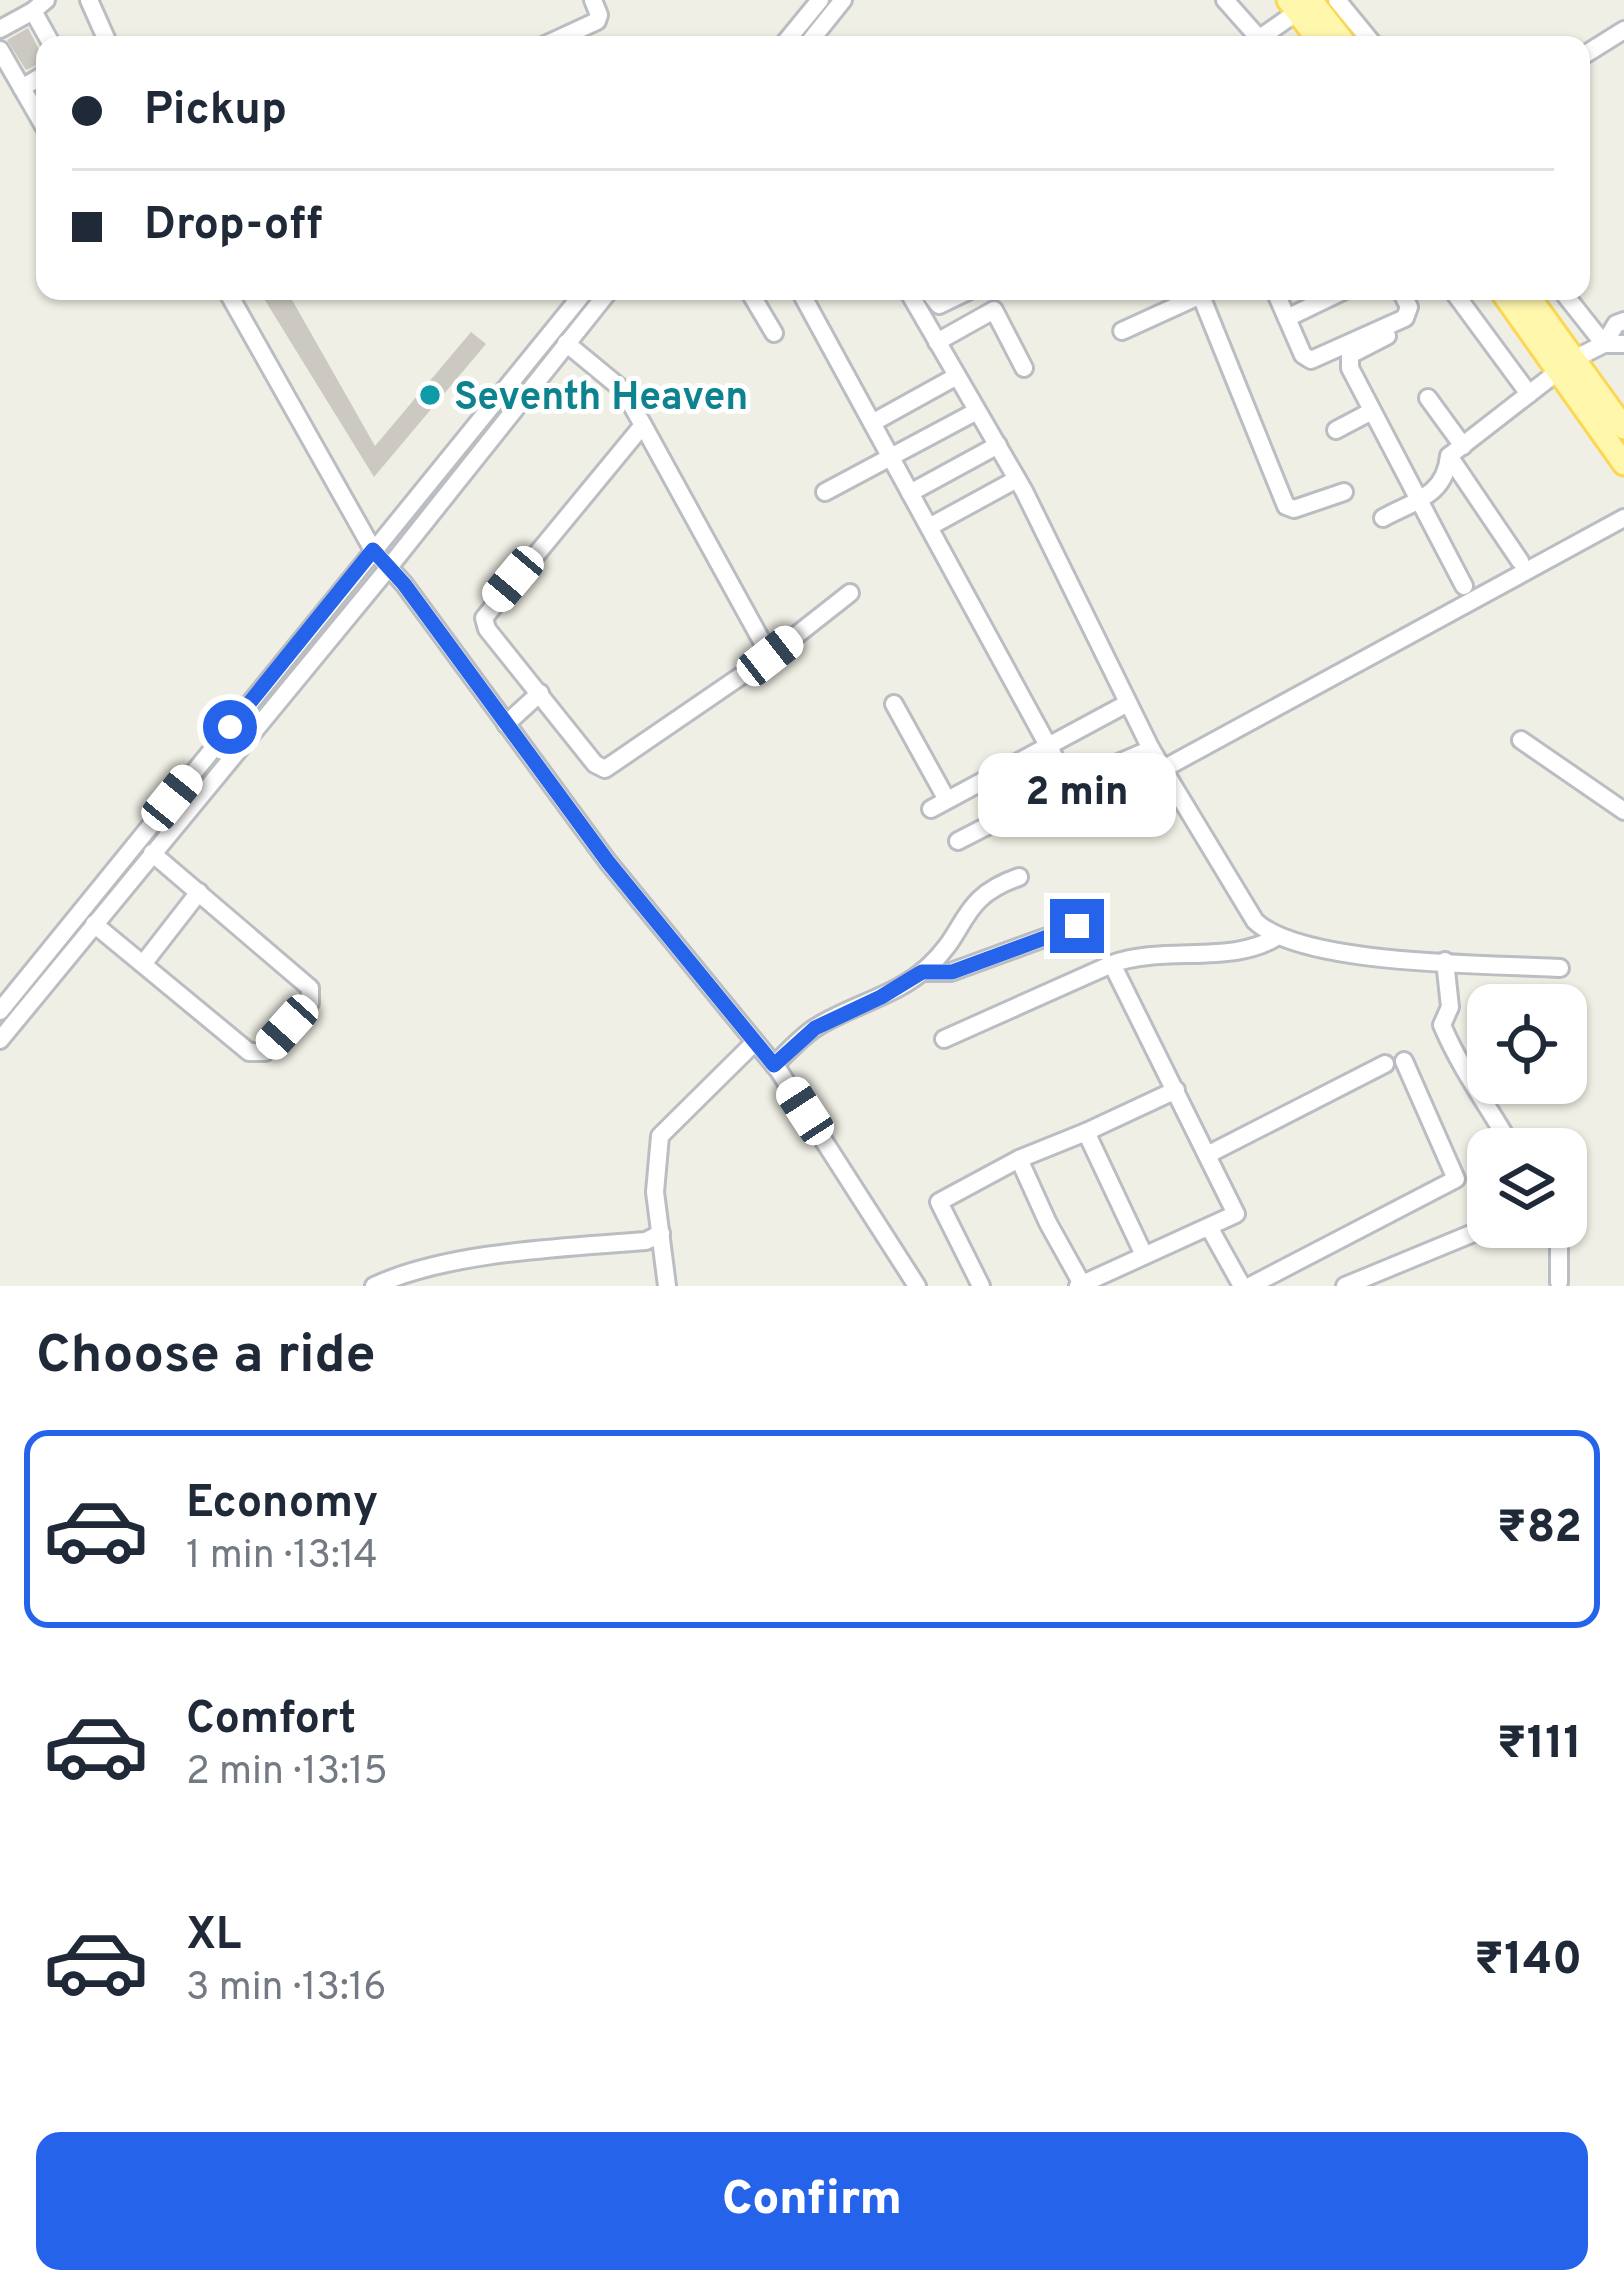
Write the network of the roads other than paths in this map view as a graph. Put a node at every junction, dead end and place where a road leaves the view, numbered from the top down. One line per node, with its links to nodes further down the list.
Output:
1 (89, 0): 12 (street)
2 (593, 0): 13 (street)
3 (820, 0): 14 (street)
4 (843, 0): 15 (street)
5 (1225, 0): 16 (street)
6 (1337, 0): 20 (street)
7 (1299, 4): 17 (street); 18 (main road); 19 (main road)
8 (39, 5): 9 (street); 11 (street)
9 (0, 29)
10 (1624, 30): 22 (street)
11 (49, 36)
12 (101, 36)
13 (564, 36)
14 (790, 36)
15 (815, 36)
16 (1253, 36)
17 (1265, 36)
18 (1317, 36)
19 (1336, 36)
20 (1367, 36)
21 (0, 50): 24 (street)
22 (1590, 51)
23 (36, 79): 24 (street)
24 (22, 88): 25 (street)
25 (36, 112)
26 (232, 300): 73 (street)
27 (578, 300): 73 (street)
28 (602, 300): 47 (street)
29 (754, 300): 44 (street)
30 (805, 300): 57 (street)
31 (913, 300): 46 (street)
32 (1186, 300): 43 (street)
33 (1203, 300): 66 (street)
34 (1279, 300): 41 (street)
35 (1323, 300): 41 (street)
36 (1406, 300): 41 (street)
37 (1460, 300): 53 (street)
38 (1509, 300): 50 (main road)
39 (1531, 300): 50 (main road)
40 (1569, 300): 48 (street)
41 (1286, 318)
42 (1624, 321): 48 (street)
43 (1122, 331)
44 (773, 333)
45 (1387, 336): 56 (street)
46 (937, 342): 51 (street); 52 (street)
47 (566, 344): 58 (street); 75 (street)
48 (1604, 344): 49 (street); 50 (street)
49 (1624, 344)
50 (1566, 365): 53 (street); 59 (main road); 64 (main road)
51 (1024, 368)
52 (957, 376): 55 (street); 57 (street)
53 (1529, 394): 62 (street)
54 (1428, 398): 62 (street)
55 (977, 411): 61 (street); 63 (street)
56 (1372, 411): 60 (street); 69 (street)
57 (872, 423): 63 (street)
58 (643, 425): 78 (street); 79 (street)
59 (1624, 428)
60 (1336, 430)
61 (998, 446): 65 (street); 68 (street)
62 (1456, 451): 69 (street); 74 (street)
63 (891, 458): 67 (street); 68 (street)
64 (1624, 464)
65 (1017, 479): 72 (street); 80 (street)
66 (1343, 491)
67 (825, 492)
68 (910, 493): 72 (street)
69 (1418, 499): 70 (street); 76 (street)
70 (1383, 518)
71 (1624, 518): 86 (street)
72 (929, 527): 84 (street)
73 (373, 550): 75 (street); 101 (street)
74 (1520, 561)
75 (390, 566): 82 (street); 90 (street)
76 (1464, 586)
77 (850, 593): 78 (street)
78 (770, 656): 79 (street)
79 (540, 693): 82 (street)
80 (1128, 703): 84 (street); 85 (street)
81 (894, 704): 84 (street)
82 (506, 724): 104 (street)
83 (1521, 740): 88 (street)
84 (1048, 745): 87 (street)
85 (1151, 749): 86 (street); 87 (street)
86 (1163, 769): 95 (street)
87 (1069, 784): 89 (street)
88 (1624, 811)
89 (958, 841)
90 (152, 853): 92 (street); 93 (street)
91 (1018, 877): 100 (street)
92 (199, 892): 97 (street); 97 (street)
93 (94, 924): 97 (street); 103 (street)
94 (1077, 926): 100 (street)
95 (1276, 937): 96 (street); 98 (street)
96 (1445, 962): 99 (street); 107 (street)
97 (143, 964)
98 (1112, 964): 102 (street); 106 (street)
99 (1559, 968)
100 (922, 972): 105 (street)
101 (0, 1011)
102 (944, 1039)
103 (0, 1040)
104 (755, 1042): 105 (street); 112 (street)
105 (774, 1065): 120 (street)
106 (1176, 1090): 108 (street); 109 (street)
107 (1501, 1128)
108 (1086, 1132): 110 (street); 115 (street)
109 (1207, 1155): 111 (street); 122 (street)
110 (1019, 1159): 116 (street); 121 (street)
111 (1209, 1227): 115 (street); 122 (street)
112 (661, 1233): 118 (street); 119 (street)
113 (1467, 1236): 123 (street)
114 (1559, 1248): 117 (street)
115 (1144, 1255): 116 (street)
116 (1091, 1283)
117 (1560, 1284): 124 (street)
118 (374, 1286)
119 (668, 1286)
120 (917, 1286)
121 (981, 1286)
122 (1246, 1286)
123 (1345, 1286)
124 (1538, 1286)

